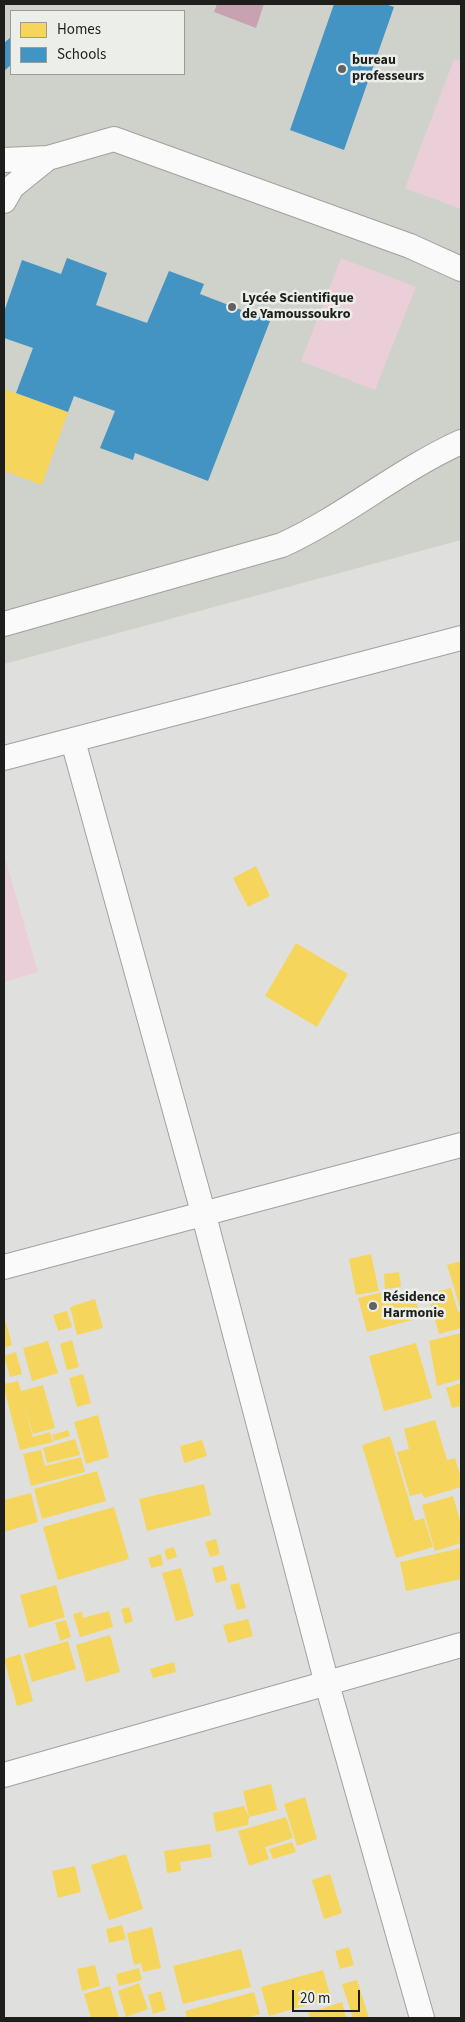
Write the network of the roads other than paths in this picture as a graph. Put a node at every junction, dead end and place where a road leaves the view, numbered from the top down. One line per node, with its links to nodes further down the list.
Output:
1 (48, 158): 2 (street); 3 (street); 4 (street)
2 (4, 160)
3 (4, 202)
4 (461, 269)
5 (461, 442): 6 (street)
6 (4, 624)
7 (461, 638): 8 (street)
8 (73, 741): 9 (street); 11 (street)
9 (4, 758)
10 (461, 1145): 11 (street)
11 (203, 1212): 12 (street); 14 (street)
12 (4, 1267)
13 (461, 1645): 14 (street)
14 (327, 1684): 15 (street); 16 (street)
15 (4, 1775)
16 (422, 2018)

